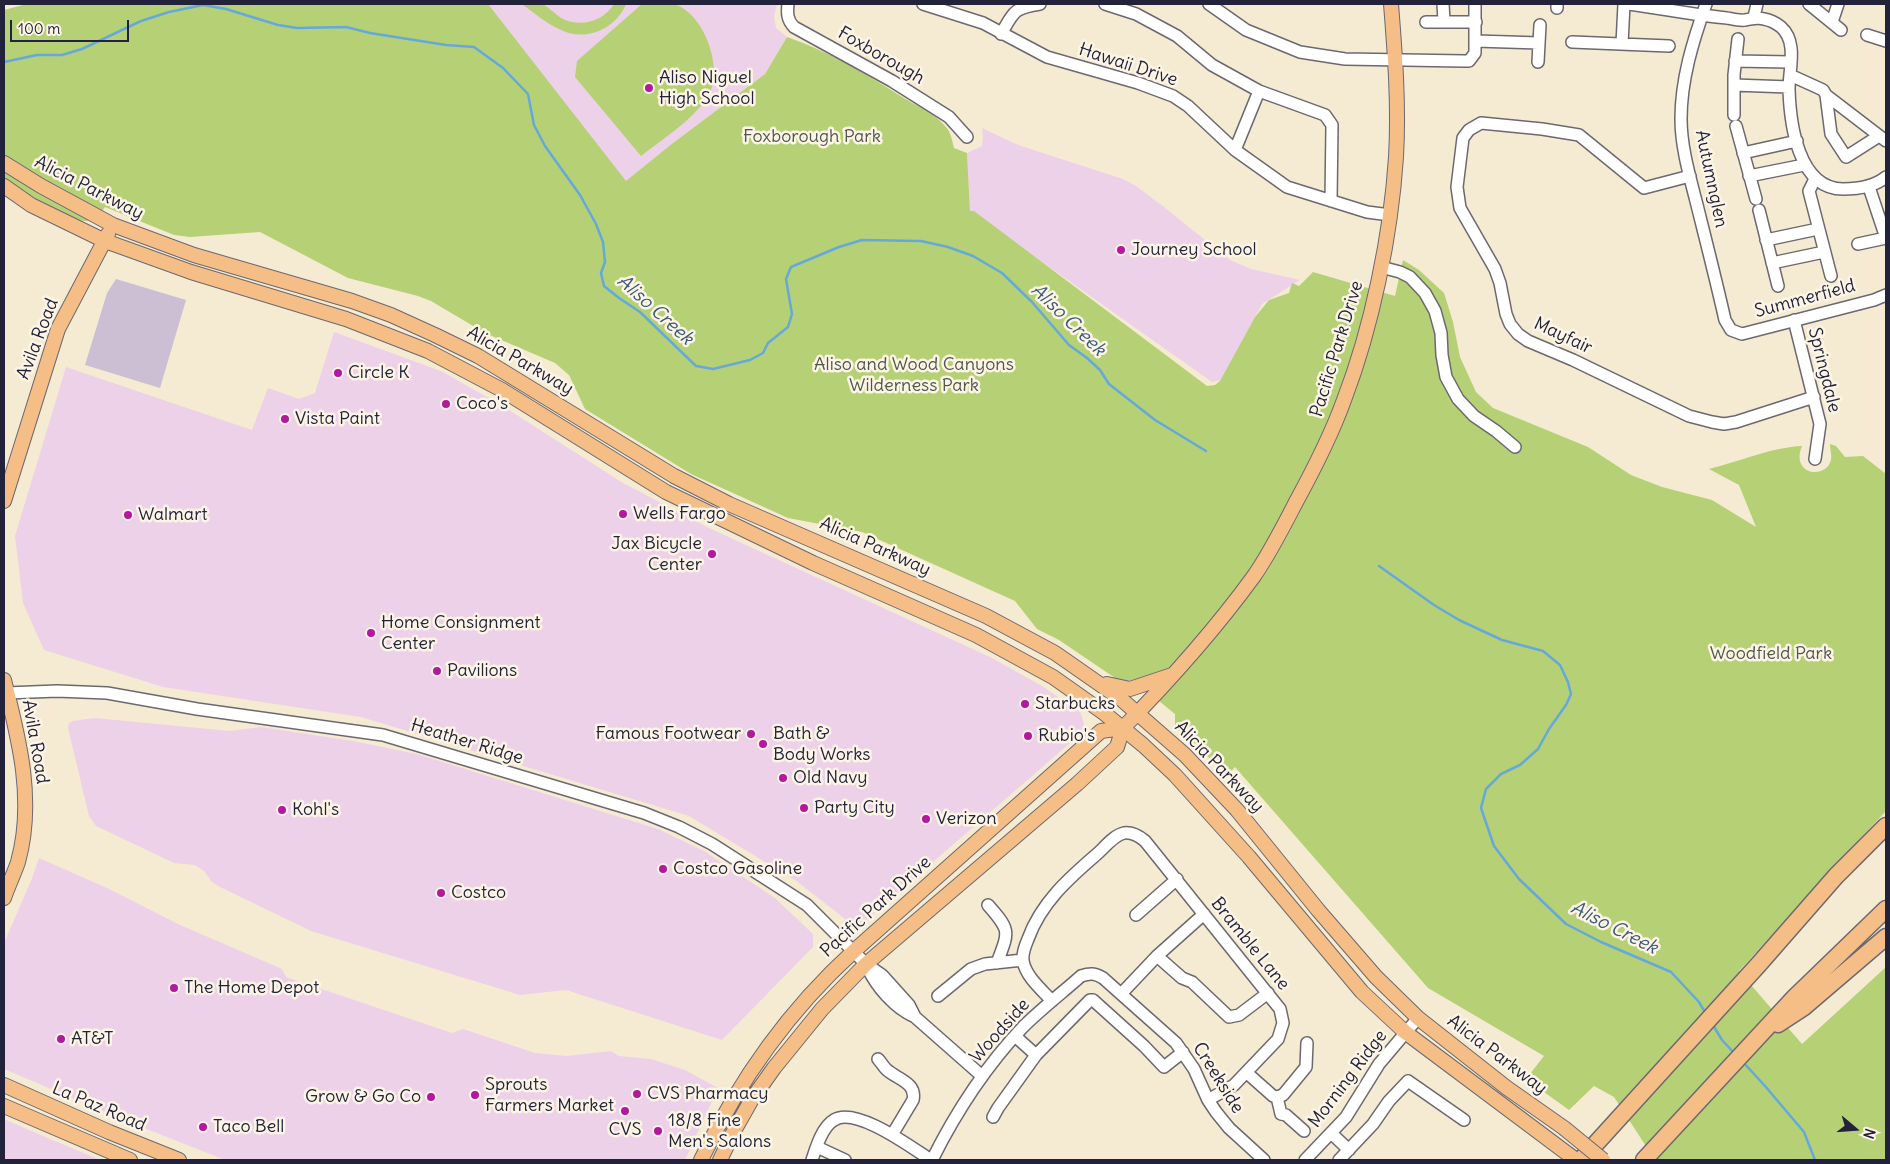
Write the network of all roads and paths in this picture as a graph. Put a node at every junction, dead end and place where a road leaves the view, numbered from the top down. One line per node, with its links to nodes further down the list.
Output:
1 (788, 4): 39 (street, Foxborough)
2 (923, 4): 22 (street, Hawaii Drive)
3 (1040, 4): 22 (street)
4 (1105, 4): 37 (street)
5 (1209, 4): 31 (street)
6 (1391, 4): 31 (main road, Pacific Park Drive)
7 (1443, 4): 19 (street)
8 (1476, 4): 20 (street)
9 (1624, 4): 29 (street)
10 (1628, 4): 15 (street)
11 (1706, 4): 16 (street, Autumnglen)
12 (1757, 4): 17 (street)
13 (1809, 4): 14 (street)
14 (1838, 4)
15 (1656, 5): 16 (street)
16 (1702, 16): 17 (street); 46 (street, Autumnglen)
17 (1754, 17): 34 (street)
18 (1426, 22): 19 (street)
19 (1444, 22): 20 (street)
20 (1476, 22): 25 (street)
21 (1540, 25): 28 (street)
22 (1001, 34): 42 (street, Hawaii Drive)
23 (1867, 35): 26 (street)
24 (1738, 39): 32 (street)
25 (1476, 41): 28 (street); 31 (street)
26 (1886, 41)
27 (1572, 42): 29 (street)
28 (1539, 43): 33 (street)
29 (1622, 44): 30 (street)
30 (1669, 46)
31 (1396, 59): 53 (main road, Pacific Park Drive)
32 (1735, 61): 34 (street); 36 (street)
33 (1538, 62)
34 (1790, 62): 35 (street)
35 (1790, 81): 36 (street); 38 (street); 41 (street)
36 (1734, 85): 43 (street)
37 (1259, 92): 42 (street); 52 (street)
38 (1826, 95): 40 (street); 40 (street)
39 (967, 137)
40 (1883, 138)
41 (1797, 141): 43 (street); 45 (street)
42 (1235, 150): 52 (street, Hawaii Drive)
43 (1743, 153): 47 (street)
44 (4, 163): 54 (main road, Alicia Parkway)
45 (1804, 165): 47 (street); 48 (street)
46 (1690, 176): 66 (street, Autumnglen); 67 (street, Mayfair)
47 (1749, 176): 56 (street)
48 (1815, 179): 51 (street); 55 (street)
49 (1886, 181): 51 (street)
50 (4, 186): 57 (main road, Alicia Parkway)
51 (1869, 186): 58 (street)
52 (1331, 201): 53 (street, Hawaii Drive)
53 (1390, 215): 61 (main road, Pacific Park Drive)
54 (113, 225): 57 (main road, Avila Road); 72 (main road, Alicia Parkway)
55 (1818, 229): 56 (street); 59 (street)
56 (1766, 240): 60 (street)
57 (105, 242): 70 (main road, Avila Road); 75 (main road, Alicia Parkway)
58 (1858, 244)
59 (1824, 252): 60 (street); 62 (street)
60 (1772, 263): 63 (street)
61 (1380, 272): 68 (street); 71 (main road, Pacific Park Drive)
62 (1831, 276)
63 (1778, 286)
64 (1886, 295): 65 (street, Summerfield)
65 (1794, 320): 66 (street, Summerfield); 67 (street, Springdale)
66 (1731, 330)
67 (1814, 398): 69 (street, Springdale)
68 (1515, 447)
69 (1815, 459)
70 (4, 501)
71 (1175, 674): 72 (main road); 74 (main road, Pacific Park Drive)
72 (1098, 681): 74 (main road, Alicia Parkway)
73 (6, 686): 79 (main road, Avila Road); 85 (street, Heather Ridge)
74 (1138, 713): 75 (main road, Pacific Park Drive); 96 (main road, Alicia Parkway)
75 (1123, 728): 85 (main road, Pacific Park Drive); 89 (main road, Pacific Park Drive); 97 (main road, Alicia Parkway)
76 (1886, 826): 90 (highway)
77 (1886, 841): 90 (highway)
78 (1177, 879): 82 (street, Bramble Lane); 83 (street); 87 (street, Bramble Lane)
79 (4, 898)
80 (988, 906): 88 (street)
81 (1886, 909): 95 (highway)
82 (1204, 914): 86 (street); 91 (street, Bramble Lane)
83 (1136, 915)
84 (1886, 937): 95 (highway)
85 (854, 951): 89 (street, Heather Ridge); 108 (main road, Pacific Park Drive)
86 (1157, 956): 91 (street); 92 (street)
87 (1023, 960): 88 (street); 94 (street)
88 (997, 962): 93 (street)
89 (866, 964): 104 (street, Heather Ridge); 123 (main road, Pacific Park Drive)
90 (1759, 964): 130 (highway)
91 (1268, 993): 103 (street, Bramble Lane)
92 (1121, 994): 94 (street, Woodside); 100 (street, Creekside)
93 (938, 996)
94 (1052, 1001): 98 (street, Woodside)
95 (1799, 1002): 132 (highway)
96 (1418, 1018): 97 (street, Morning Ridge); 131 (main road, Alicia Parkway, bridge)
97 (1405, 1032): 115 (street, Morning Ridge); 130 (main road, Alicia Parkway)
98 (1016, 1036): 101 (street); 104 (street, Woodside)
99 (1307, 1043): 106 (street)
100 (1183, 1052): 101 (street); 107 (street, Creekside)
101 (1036, 1055): 110 (street)
102 (878, 1059): 116 (street)
103 (1247, 1073): 106 (street); 107 (street, Bramble Lane)
104 (982, 1076): 126 (street, Woodside)
105 (4, 1085): 114 (main road, La Paz Road)
106 (1277, 1097): 113 (street)
107 (1208, 1100): 127 (street, Creekside)
108 (730, 1102): 121 (main road, Pacific Park Drive); 122 (main road)
109 (4, 1106): 111 (main road, La Paz Road)
110 (993, 1117)
111 (33, 1118): 114 (main road); 119 (main road, La Paz Road)
112 (1464, 1120): 118 (street)
113 (1304, 1131)
114 (109, 1132): 120 (main road, La Paz Road)
115 (1331, 1133): 118 (street); 128 (street, Morning Ridge)
116 (892, 1135): 117 (street); 126 (street)
117 (817, 1147): 124 (street); 125 (street)
118 (1349, 1150): 129 (street)
119 (130, 1160)
120 (179, 1160)
121 (701, 1160)
122 (712, 1160)
123 (720, 1160)
124 (812, 1160)
125 (845, 1160)
126 (932, 1160)
127 (1264, 1160)
128 (1305, 1160)
129 (1339, 1160)
130 (1579, 1160)
131 (1603, 1160)
132 (1644, 1160)

